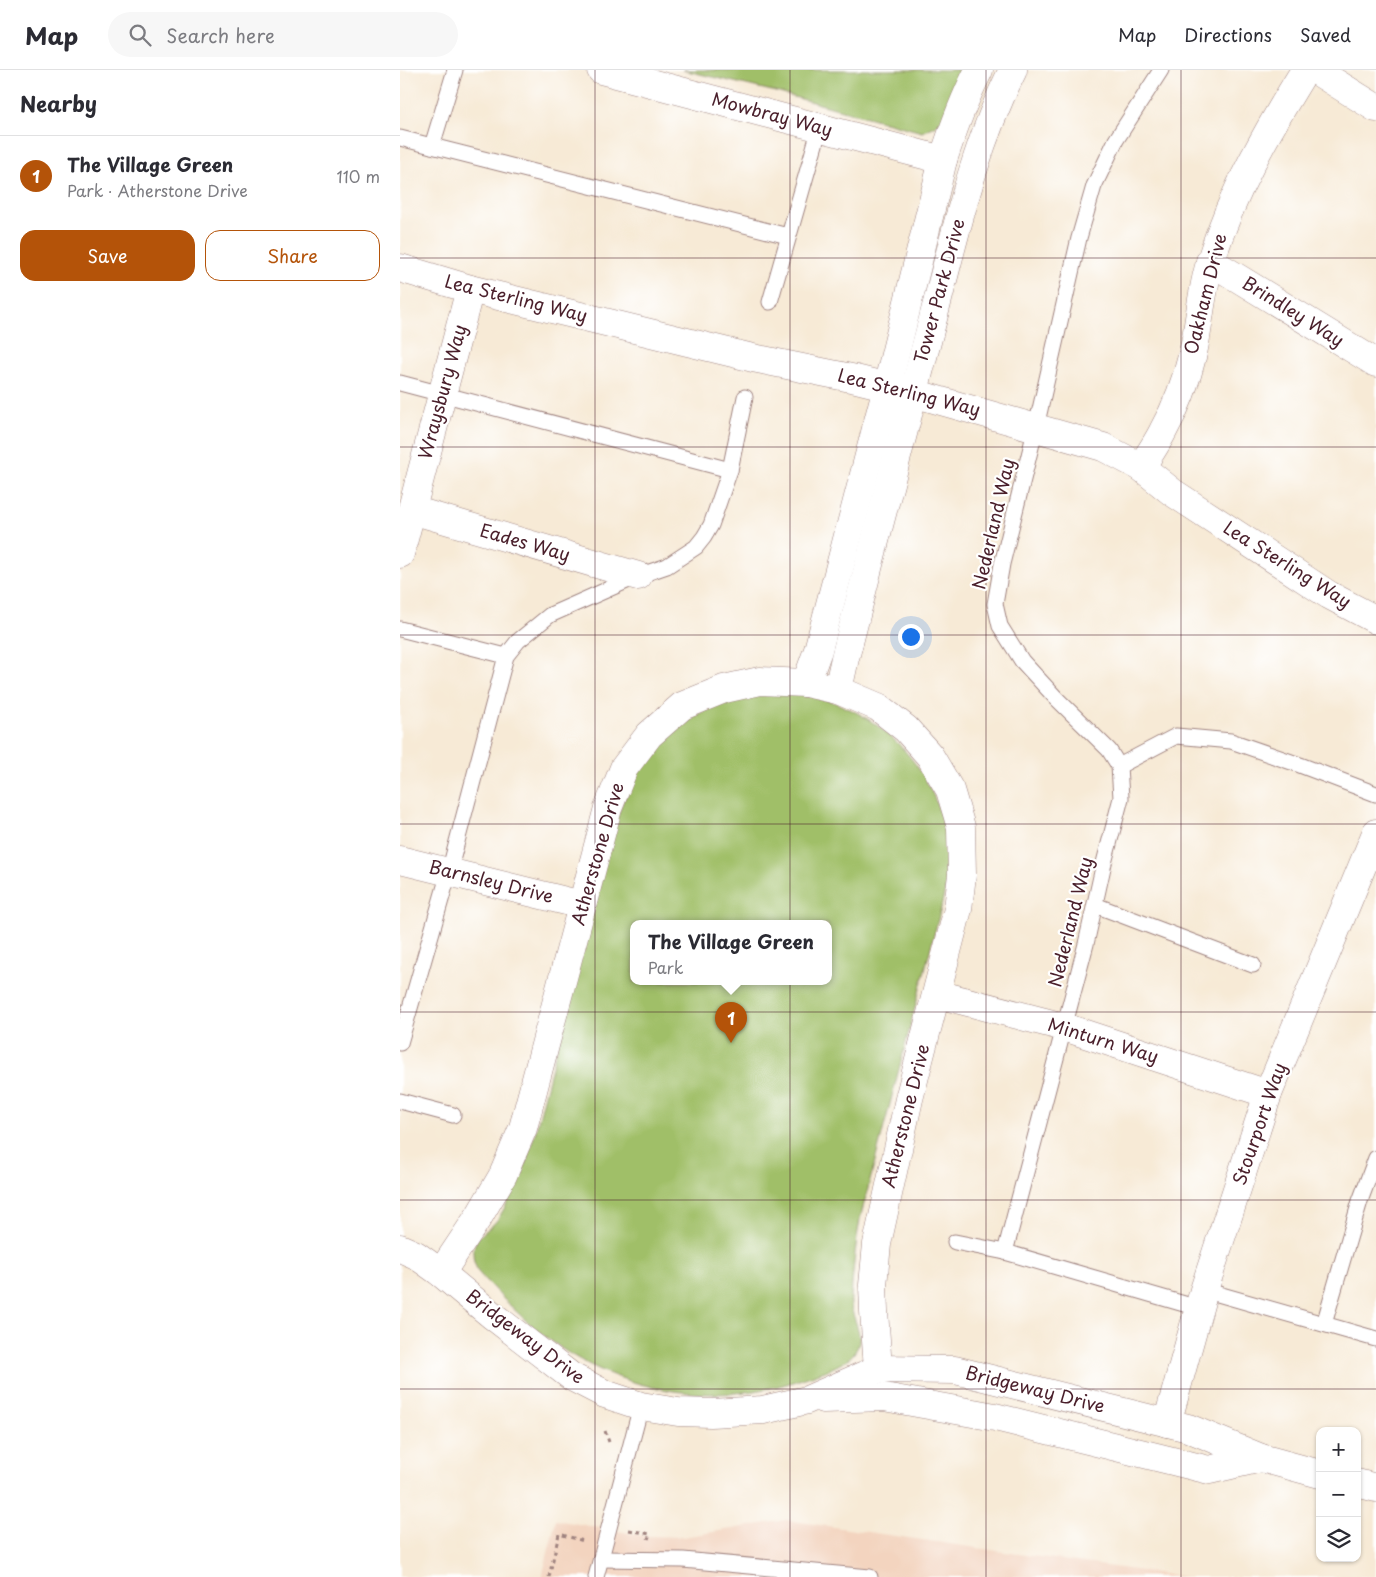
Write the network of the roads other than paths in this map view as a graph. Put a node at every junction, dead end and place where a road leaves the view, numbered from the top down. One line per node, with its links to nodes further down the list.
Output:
1 (454, 70): 11 (lane)
2 (605, 70): 9 (street, Mowbray Way)
3 (979, 70): 12 (street, Tower Park Drive)
4 (1012, 70): 21 (street, Tower Park Drive)
5 (1161, 70): 24 (lane, Nederland Way)
6 (1304, 70): 14 (street, Oakham Drive)
7 (1315, 70): 8 (street)
8 (1376, 108)
9 (820, 127): 12 (street, Mowbray Way); 13 (lane)
10 (400, 138): 11 (lane)
11 (432, 146): 13 (lane)
12 (944, 160): 20 (street, Tower Park Drive)
13 (788, 236): 17 (lane)
14 (1210, 261): 18 (street, Brindley Way); 25 (street, Oakham Drive)
15 (400, 268): 16 (street, Lea Sterling Way)
16 (470, 289): 20 (street, Lea Sterling Way); 22 (street, Wraysbury Way)
17 (770, 302)
18 (1376, 363)
19 (400, 383): 22 (lane)
20 (887, 387): 21 (street, Lea Sterling Way); 33 (street, Tower Park Drive)
21 (913, 393): 24 (street, Lea Sterling Way); 34 (street, Tower Park Drive)
22 (442, 394): 26 (lane); 27 (street, Wraysbury Way)
23 (745, 397): 26 (lane)
24 (1036, 427): 25 (street, Lea Sterling Way); 35 (lane, Nederland Way)
25 (1141, 467): 30 (street, Lea Sterling Way)
26 (730, 470): 29 (lane)
27 (412, 510): 28 (street, Wraysbury Way); 29 (street, Eades Way)
28 (400, 554)
29 (638, 576): 32 (lane)
30 (1376, 620)
31 (400, 629): 32 (lane)
32 (506, 656): 39 (lane)
33 (806, 683): 34 (street, Atherstone Drive); 41 (street, Atherstone Drive)
34 (838, 690): 43 (street, Atherstone Drive)
35 (1118, 766): 36 (lane); 40 (lane, Nederland Way)
36 (1376, 794)
37 (1376, 833): 46 (street, Stourport Way)
38 (400, 860): 39 (street, Barnsley Drive)
39 (449, 872): 41 (street, Barnsley Drive); 45 (lane)
40 (1095, 904): 42 (lane); 44 (lane, Nederland Way)
41 (582, 905): 53 (street, Atherstone Drive)
42 (1253, 965)
43 (937, 994): 44 (street, Minturn Way); 57 (street, Atherstone Drive)
44 (1064, 1027): 46 (street, Minturn Way); 52 (lane, Nederland Way)
45 (400, 1043)
46 (1268, 1094): 54 (street, Stourport Way)
47 (400, 1101): 48 (lane)
48 (453, 1116)
49 (1376, 1158): 55 (lane)
50 (955, 1242): 52 (lane)
51 (400, 1248): 53 (street, Bridgeway Drive)
52 (1005, 1252): 54 (lane)
53 (441, 1273): 59 (street, Bridgeway Drive)
54 (1201, 1299): 55 (lane); 60 (street, Stourport Way)
55 (1324, 1324): 56 (lane)
56 (1376, 1339)
57 (878, 1369): 58 (street, Bridgeway Drive); 60 (street, Bridgeway Drive)
58 (806, 1400): 59 (street, Bridgeway Drive); 61 (street, Bridgeway Drive)
59 (641, 1406): 65 (lane)
60 (1167, 1424): 61 (street, Bridgeway Drive)
61 (1261, 1458): 62 (street, Bridgeway Drive)
62 (1316, 1473)
63 (1361, 1485): 64 (street)
64 (1376, 1488)
65 (601, 1559): 66 (lane); 67 (lane)
66 (596, 1577)
67 (870, 1577)

